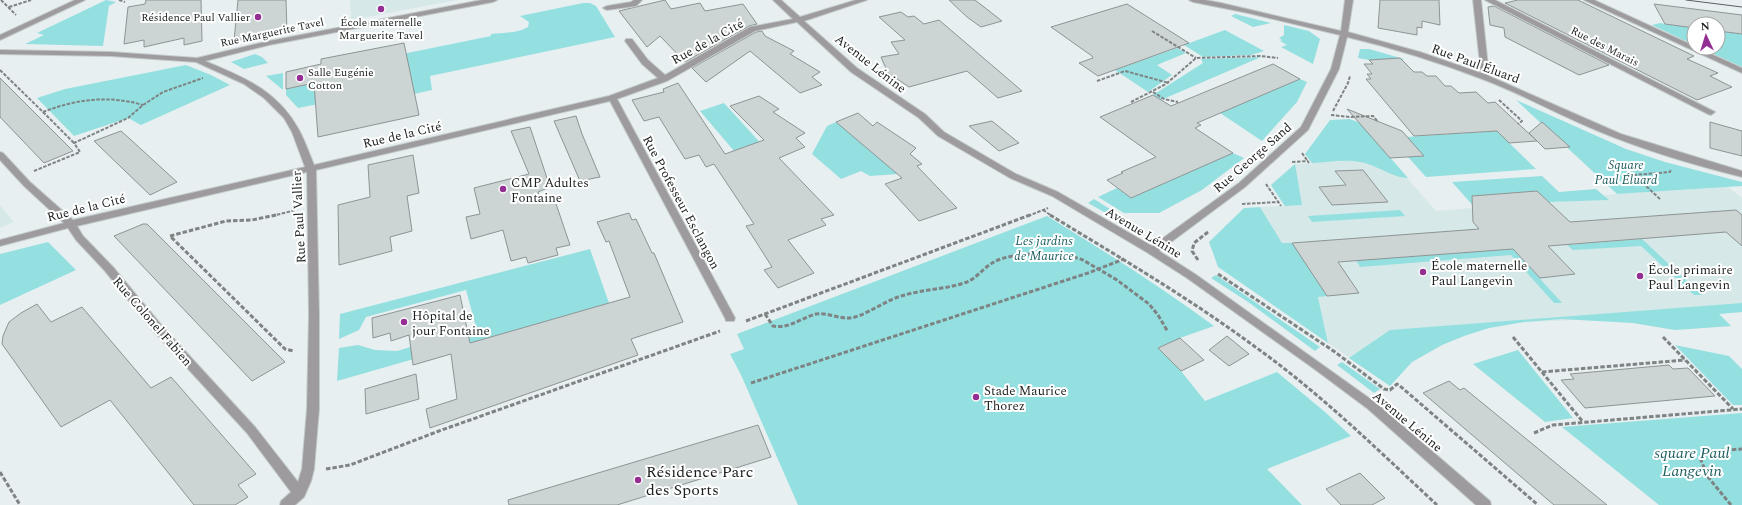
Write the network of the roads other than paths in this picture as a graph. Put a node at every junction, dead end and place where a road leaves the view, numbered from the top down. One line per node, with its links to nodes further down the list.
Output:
1 (81, 0): 15 (street)
2 (493, 0): 18 (street, Rue Marguerite Tavel)
3 (638, 0): 12 (street)
4 (777, 0): 13 (street, Avenue Lénine)
5 (862, 0): 13 (street)
6 (1193, 0): 11 (street, Rue Paul Éluard)
7 (1350, 0): 14 (street, Rue George Sand)
8 (1478, 0): 20 (street)
9 (1489, 0): 23 (street, Rue des Marais)
10 (1588, 0): 19 (street)
11 (1225, 5): 14 (street, Rue Paul Éluard)
12 (607, 8)
13 (798, 20): 21 (street, Rue de la Cité); 29 (street, Avenue Lénine)
14 (1344, 33): 20 (street, Rue Paul Éluard); 29 (street, Rue George Sand)
15 (0, 38)
16 (630, 41): 21 (street)
17 (0, 52): 18 (street, Rue Paul Vallier)
18 (197, 60): 25 (street, Rue Paul Vallier)
19 (1742, 72)
20 (1485, 77): 26 (street, Rue Paul Éluard)
21 (664, 79): 22 (street, Rue de la Cité)
22 (612, 98): 25 (street, Rue de la Cité); 30 (street, Rue Professeur Esclangon)
23 (1711, 112)
24 (0, 156): 27 (street, Rue Colonel Fabien)
25 (311, 169): 27 (street, Rue de la Cité); 31 (street, Rue Paul Vallier)
26 (1742, 174)
27 (71, 224): 28 (street, Rue de la Cité); 31 (street, Rue Colonel Fabien)
28 (0, 243)
29 (1152, 251): 33 (street, Avenue Lénine)
30 (730, 318)
31 (299, 493): 32 (street)
32 (286, 505)
33 (1485, 505)

